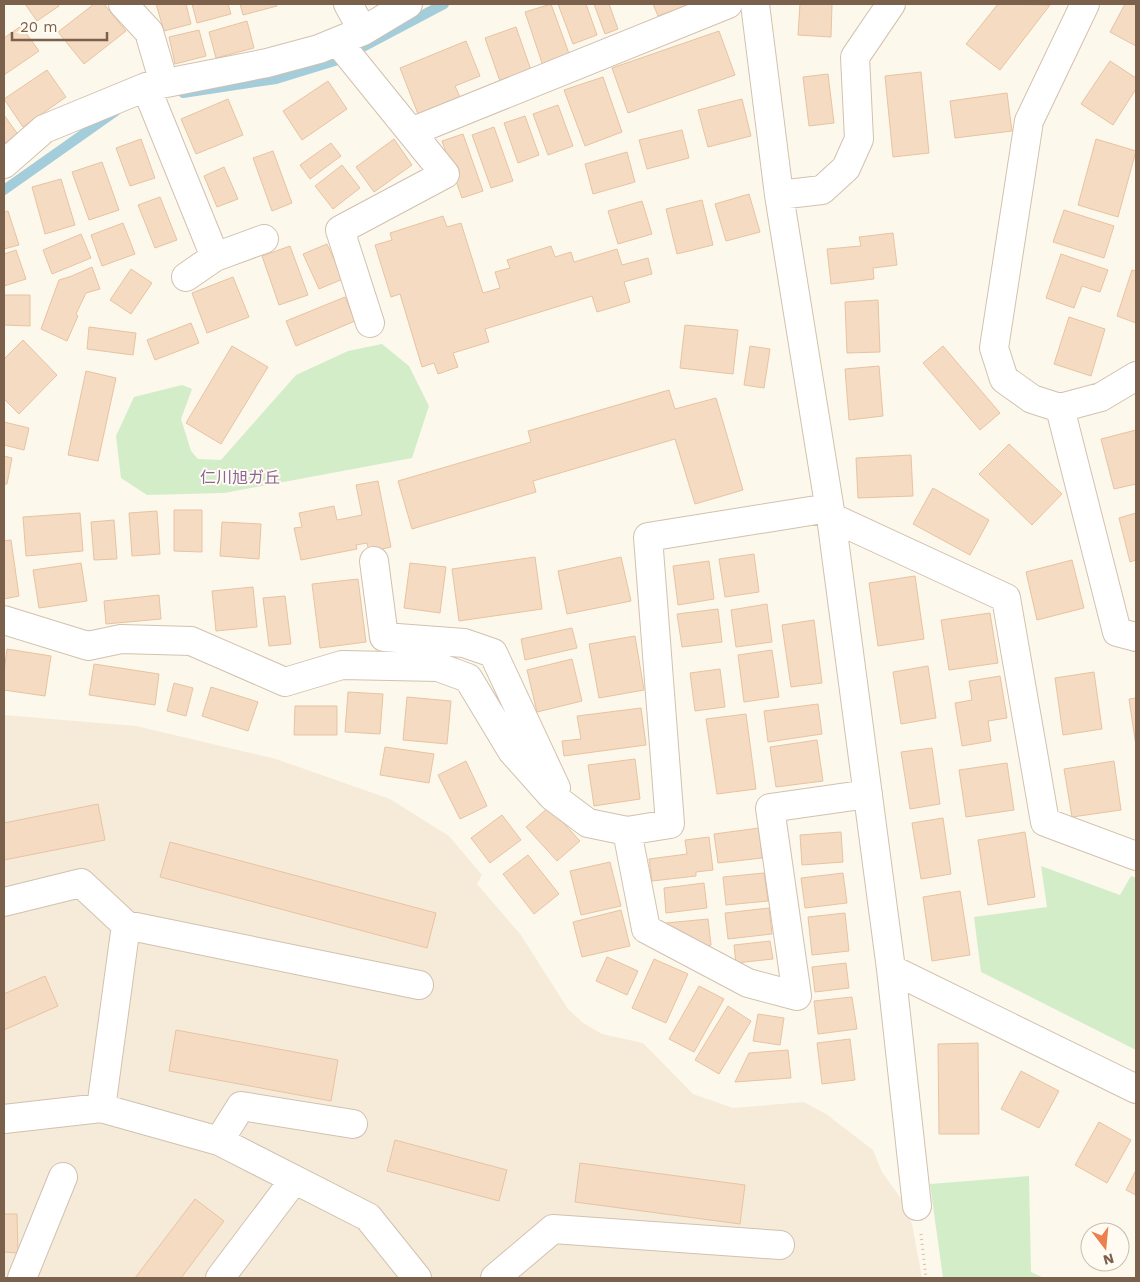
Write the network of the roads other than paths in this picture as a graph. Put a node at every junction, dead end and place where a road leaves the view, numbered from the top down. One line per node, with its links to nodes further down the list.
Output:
1 (123, 4): 10 (street)
2 (348, 4): 8 (street)
3 (408, 4): 8 (street)
4 (728, 4): 11 (street)
5 (755, 4): 13 (street)
6 (891, 4): 13 (street)
7 (1085, 4): 19 (street)
8 (363, 31): 9 (street)
9 (338, 42): 10 (street); 11 (street)
10 (152, 86): 12 (street); 15 (street)
11 (411, 132): 17 (street)
12 (4, 164)
13 (779, 194): 20 (street)
14 (264, 240): 15 (street)
15 (215, 257): 16 (street)
16 (186, 277)
17 (370, 323)
18 (1136, 376): 19 (street)
19 (1060, 408): 23 (street)
20 (830, 512): 24 (street); 26 (street); 27 (street)
21 (374, 561): 25 (street)
22 (4, 620): 25 (street)
23 (1136, 637)
24 (868, 794): 26 (street); 30 (street)
25 (564, 805): 26 (street)
26 (627, 831)
27 (1136, 856)
28 (4, 902): 29 (street)
29 (126, 925): 31 (street); 33 (street)
30 (891, 969): 32 (street); 39 (street)
31 (419, 985)
32 (1136, 1089)
33 (101, 1108): 34 (street); 36 (street)
34 (4, 1118)
35 (353, 1124): 36 (street)
36 (219, 1141): 38 (street)
37 (63, 1177): 41 (street)
38 (294, 1180): 42 (street); 43 (street)
39 (917, 1206)
40 (780, 1245): 44 (street)
41 (22, 1278)
42 (220, 1278)
43 (417, 1278)
44 (495, 1278)

